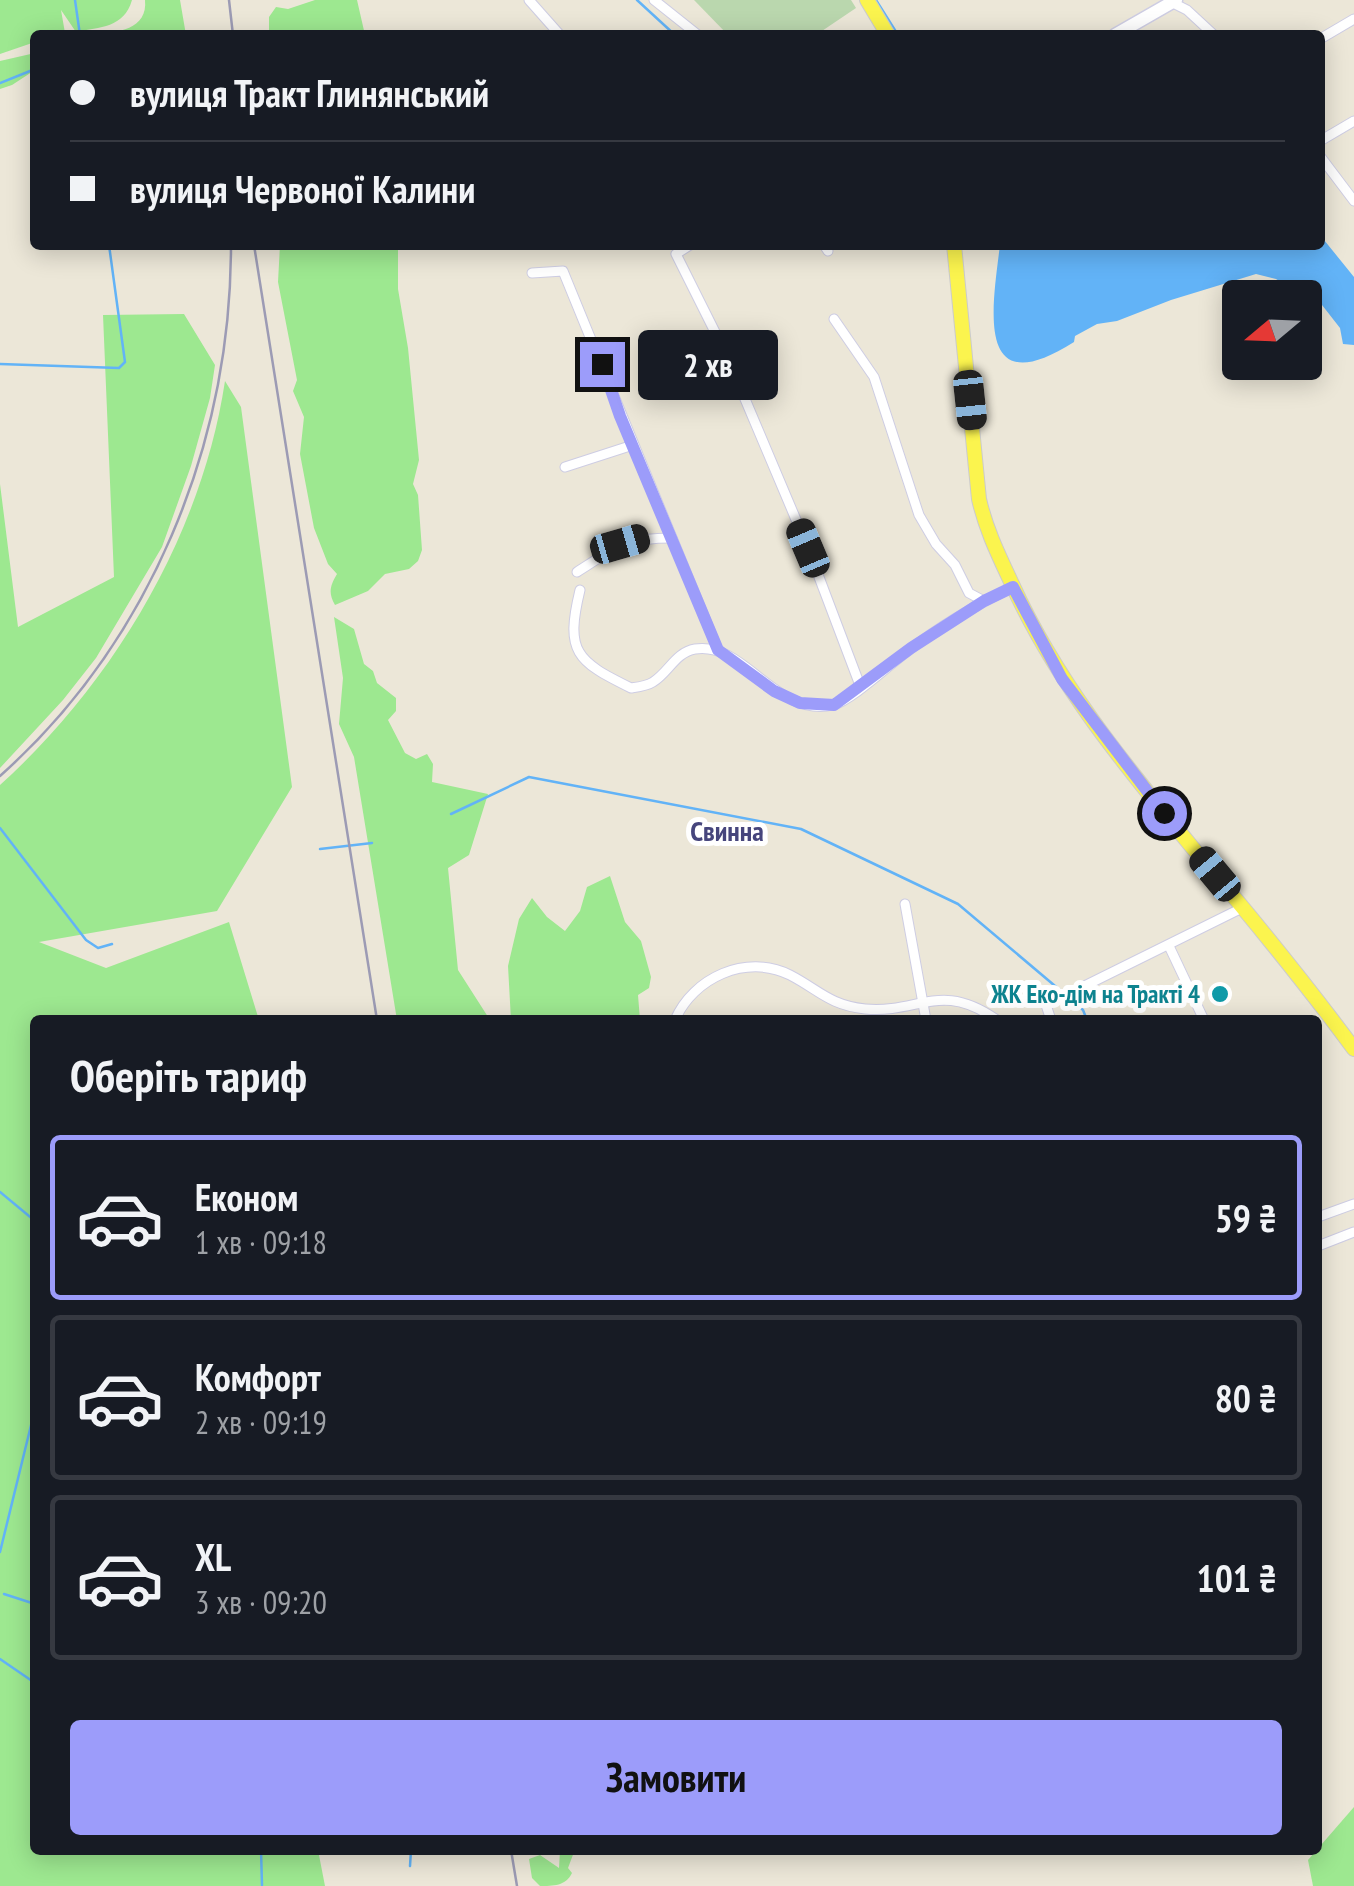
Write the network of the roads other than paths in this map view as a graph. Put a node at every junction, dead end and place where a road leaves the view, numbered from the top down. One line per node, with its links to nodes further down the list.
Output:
1 (529, 0): 6 (street)
2 (654, 0): 7 (street)
3 (867, 0): 8 (main road)
4 (1169, 2): 9 (main road); 10 (street)
5 (1354, 19): 11 (street)
6 (556, 30)
7 (692, 30)
8 (885, 30)
9 (1123, 30)
10 (1209, 30)
11 (1325, 36)
12 (1354, 121): 13 (street)
13 (1325, 138)
14 (1325, 163): 15 (street)
15 (1354, 201)
16 (682, 250): 28 (street)
17 (955, 250): 24 (main road)
18 (532, 273): 20 (street)
19 (834, 318): 26 (street)
20 (632, 445): 21 (street); 22 (street)
21 (566, 467)
22 (672, 538): 23 (street); 27 (street)
23 (577, 572)
24 (1013, 587): 26 (street); 30 (main road)
25 (580, 590): 27 (street)
26 (984, 601): 28 (street)
27 (718, 650): 28 (street)
28 (861, 688)
29 (905, 904): 32 (street)
30 (1242, 908): 31 (street); 38 (main road)
31 (1169, 946): 36 (street); 37 (street)
32 (922, 1001): 33 (street); 34 (street); 35 (street)
33 (678, 1015)
34 (925, 1015)
35 (989, 1015)
36 (1049, 1015)
37 (1202, 1015)
38 (1354, 1049)
39 (1354, 1204): 40 (street)
40 (1322, 1215)
41 (1354, 1232): 42 (street)
42 (1322, 1244)

